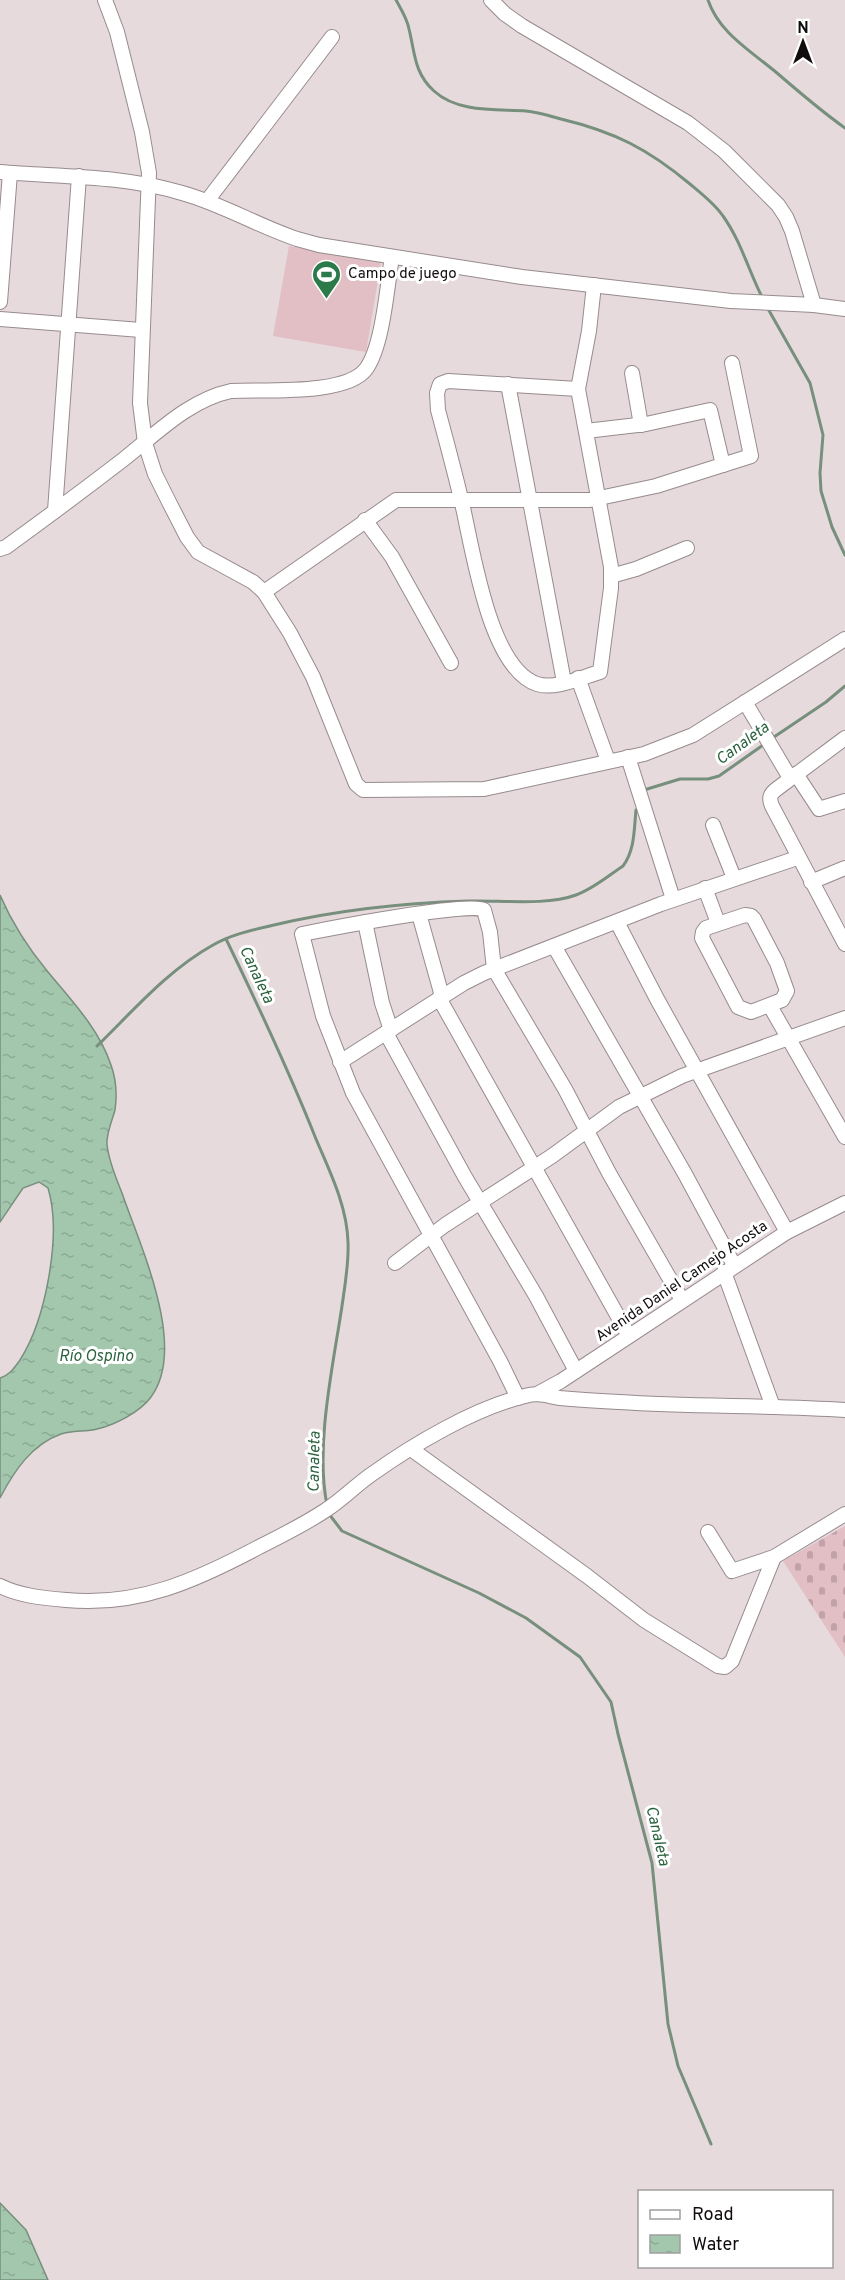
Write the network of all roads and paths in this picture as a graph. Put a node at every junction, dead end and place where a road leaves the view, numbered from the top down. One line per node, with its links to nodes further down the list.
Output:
1 (105, 0): 6 (street)
2 (491, 0): 11 (street)
3 (332, 37): 7 (street)
4 (5, 172): 5 (street); 10 (street)
5 (79, 176): 6 (street); 14 (street)
6 (148, 184): 7 (street); 15 (street)
7 (207, 201): 8 (street)
8 (392, 257): 9 (street); 22 (street)
9 (594, 285): 11 (street); 19 (street)
10 (0, 302)
11 (814, 305): 12 (street)
12 (845, 309)
13 (0, 319): 14 (street)
14 (68, 323): 15 (street); 27 (street)
15 (141, 330): 22 (street)
16 (732, 363): 23 (street)
17 (632, 373): 20 (street)
18 (508, 384): 19 (street); 25 (street); 26 (street)
19 (578, 389): 21 (street)
20 (641, 425): 21 (street); 23 (street)
21 (585, 431): 24 (street)
22 (145, 443): 27 (street); 32 (street)
23 (723, 465): 24 (street)
24 (600, 498): 26 (street); 31 (street)
25 (461, 499): 26 (street); 28 (street); 36 (street)
26 (530, 501): 36 (street)
27 (56, 511): 30 (street)
28 (365, 520): 32 (street); 34 (street)
29 (687, 548): 31 (street)
30 (0, 549)
31 (611, 576): 35 (street)
32 (264, 591): 40 (street)
33 (845, 639): 37 (street)
34 (451, 663)
35 (578, 678): 36 (street); 40 (street)
36 (564, 682)
37 (745, 702): 39 (street); 41 (street)
38 (845, 738): 41 (street)
39 (628, 757): 40 (street); 49 (street)
40 (608, 761)
41 (793, 776): 42 (street); 44 (street)
42 (845, 801)
43 (713, 825): 46 (street)
44 (797, 858): 46 (street); 47 (street)
45 (845, 868): 47 (street)
46 (734, 878): 48 (street)
47 (811, 882): 54 (street)
48 (705, 888): 49 (street); 53 (street)
49 (673, 899): 52 (street)
50 (419, 914): 51 (street); 56 (street); 57 (street)
51 (365, 922): 60 (street); 62 (street)
52 (617, 922): 55 (street); 63 (street)
53 (718, 922): 58 (street); 58 (street)
54 (845, 944)
55 (554, 946): 56 (street); 64 (street)
56 (494, 969): 57 (street); 65 (street)
57 (441, 997): 60 (street); 67 (street)
58 (770, 1006): 61 (street)
59 (845, 1017): 61 (street)
60 (389, 1031): 62 (street); 68 (street)
61 (788, 1038): 63 (street); 66 (street)
62 (340, 1062): 71 (street)
63 (697, 1070): 64 (street); 70 (street)
64 (639, 1096): 65 (street); 73 (street)
65 (586, 1130): 67 (street); 74 (street)
66 (845, 1137)
67 (534, 1167): 68 (street); 75 (street)
68 (481, 1203): 71 (street); 76 (street)
69 (845, 1203): 70 (street, Avenida Daniel Camejo Acosta)
70 (787, 1232): 73 (street, Avenida Daniel Camejo Acosta)
71 (430, 1236): 72 (street); 78 (street)
72 (395, 1263)
73 (729, 1269): 74 (street, Avenida Daniel Camejo Acosta); 79 (street)
74 (682, 1300): 75 (street, Avenida Daniel Camejo Acosta)
75 (629, 1336): 76 (street, Avenida Daniel Camejo Acosta)
76 (576, 1371): 77 (street, Avenida Daniel Camejo Acosta)
77 (539, 1393): 78 (street); 79 (street)
78 (518, 1398): 81 (street)
79 (773, 1407): 80 (street)
80 (845, 1410)
81 (411, 1449): 84 (street); 85 (street)
82 (845, 1514): 84 (street)
83 (708, 1532): 84 (street)
84 (774, 1557)
85 (0, 1586)

